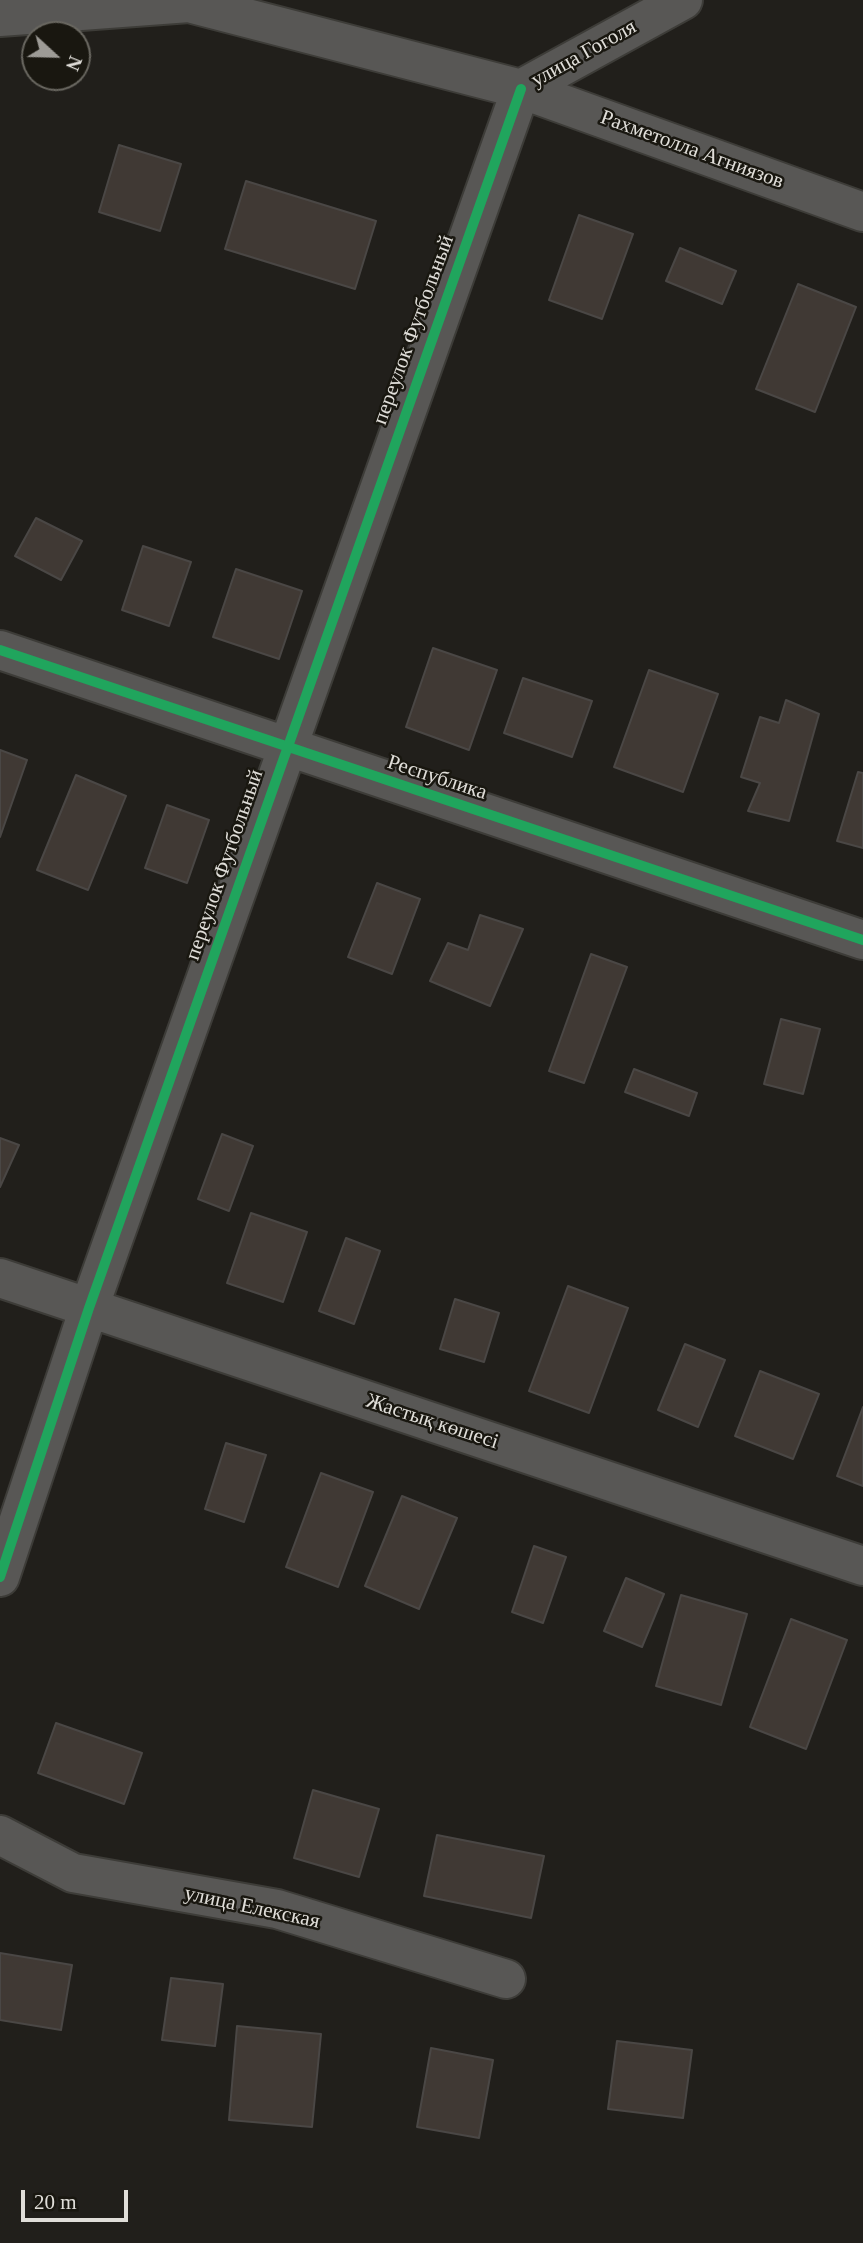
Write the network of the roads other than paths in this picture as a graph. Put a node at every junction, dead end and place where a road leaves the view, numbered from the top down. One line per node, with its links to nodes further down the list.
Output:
1 (683, 0): 3 (street, улица Гоголя)
2 (0, 17): 3 (street, Рахметолла Агниязов)
3 (521, 89): 4 (street, Рахметолла Агниязов); 6 (street, переулок Футбольный)
4 (863, 212)
5 (0, 650): 6 (street, Республика)
6 (286, 748): 7 (street, Республика); 9 (street, переулок Футбольный)
7 (863, 940)
8 (0, 1278): 9 (street, Жастық көшесі)
9 (89, 1307): 10 (street, Жастық көшесі); 11 (street, переулок Футбольный)
10 (863, 1566)
11 (0, 1577)
12 (0, 1835): 13 (street, улица Елекская)
13 (506, 1979)

